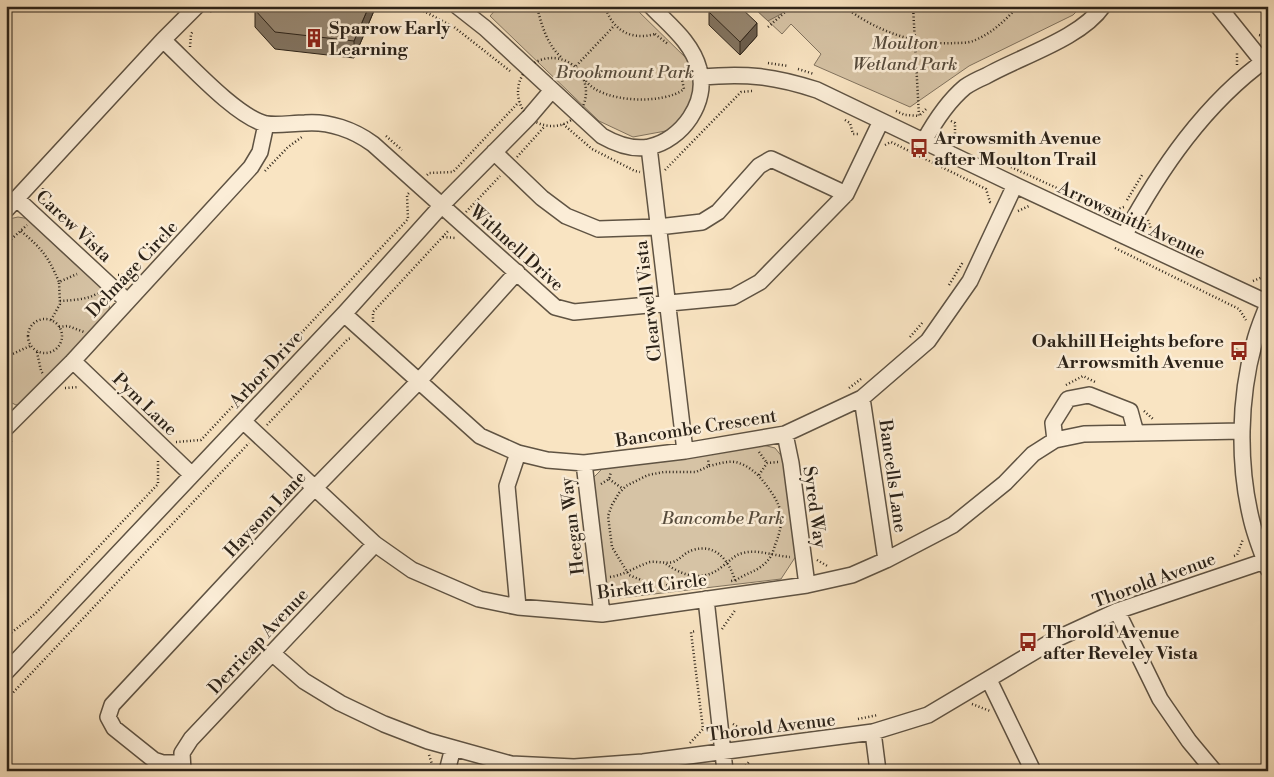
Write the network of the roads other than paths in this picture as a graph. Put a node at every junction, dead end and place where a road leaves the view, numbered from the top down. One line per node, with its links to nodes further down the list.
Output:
1 (197, 6): 6 (street)
2 (650, 6): 8 (street)
3 (1104, 6): 12 (street)
4 (1218, 6): 7 (street)
5 (460, 7): 9 (street)
6 (163, 40): 11 (street, Withnell Drive); 17 (street)
7 (1265, 60): 20 (street)
8 (702, 77): 10 (street, Arrowsmith Avenue); 13 (street)
9 (552, 90): 13 (street); 14 (street, Arbor Drive)
10 (881, 121): 12 (street, Arrowsmith Avenue); 16 (street, Withnell Drive)
11 (266, 124): 18 (street, Withnell Drive); 22 (street, Delmage Circle)
12 (924, 141): 15 (street, Arrowsmith Avenue)
13 (648, 147): 19 (street, Clearwell Vista)
14 (494, 152): 18 (street, Arbor Drive); 19 (street)
15 (1015, 185): 20 (street, Arrowsmith Avenue); 28 (street, Bancombe Crescent)
16 (846, 194): 19 (street); 23 (street, Withnell Drive)
17 (12, 204): 22 (street, Carew Vista)
18 (442, 205): 21 (street, Withnell Drive); 25 (street, Arbor Drive)
19 (658, 228): 23 (street, Clearwell Vista)
20 (1124, 236): 24 (street, Arrowsmith Avenue)
21 (517, 272): 23 (street, Withnell Drive); 27 (street, Haysom Lane)
22 (127, 301): 26 (street, Delmage Circle)
23 (668, 302): 35 (street, Clearwell Vista)
24 (1268, 304): 31 (street)
25 (344, 314): 27 (street, Bancombe Crescent); 30 (street, Arbor Drive)
26 (73, 361): 29 (street, Delmage Circle); 38 (street, Pym Lane)
27 (419, 381): 36 (street, Bancombe Crescent); 39 (street, Haysom Lane)
28 (862, 398): 33 (street, Bancombe Crescent); 41 (street, Bancells Lane)
29 (8, 421)
30 (243, 421): 38 (street, Arbor Drive); 39 (street, Birkett Circle)
31 (1242, 431): 32 (street, Birkett Circle); 42 (street)
32 (1136, 433): 34 (street, Birkett Circle); 34 (street)
33 (785, 434): 35 (street, Bancombe Crescent); 43 (street, Syred Way)
34 (1055, 440): 41 (street, Birkett Circle)
35 (685, 451): 37 (street, Bancombe Crescent)
36 (518, 453): 37 (street, Bancombe Crescent); 45 (street)
37 (584, 463): 47 (street, Heegan Way)
38 (192, 475): 49 (street, Arbor Drive)
39 (315, 489): 40 (street, Birkett Circle); 54 (street, Haysom Lane)
40 (375, 544): 45 (street, Birkett Circle); 48 (street, Derricap Avenue)
41 (886, 560): 43 (street, Birkett Circle)
42 (1266, 565): 46 (street, Thorold Avenue)
43 (807, 585): 44 (street, Birkett Circle)
44 (706, 599): 47 (street, Birkett Circle); 53 (street)
45 (518, 608): 47 (street, Birkett Circle)
46 (1117, 611): 50 (street, Thorold Avenue); 60 (street)
47 (602, 614)
48 (272, 653): 52 (street, Thorold Avenue); 54 (street, Derricap Avenue)
49 (6, 672)
50 (989, 680): 51 (street, Thorold Avenue); 59 (street)
51 (873, 732): 53 (street, Thorold Avenue); 58 (street)
52 (454, 748): 55 (street, Thorold Avenue); 56 (street)
53 (723, 752): 55 (street, Thorold Avenue); 57 (street)
54 (182, 767)
55 (574, 769)
56 (447, 771)
57 (725, 771)
58 (878, 771)
59 (1033, 771)
60 (1214, 771)

